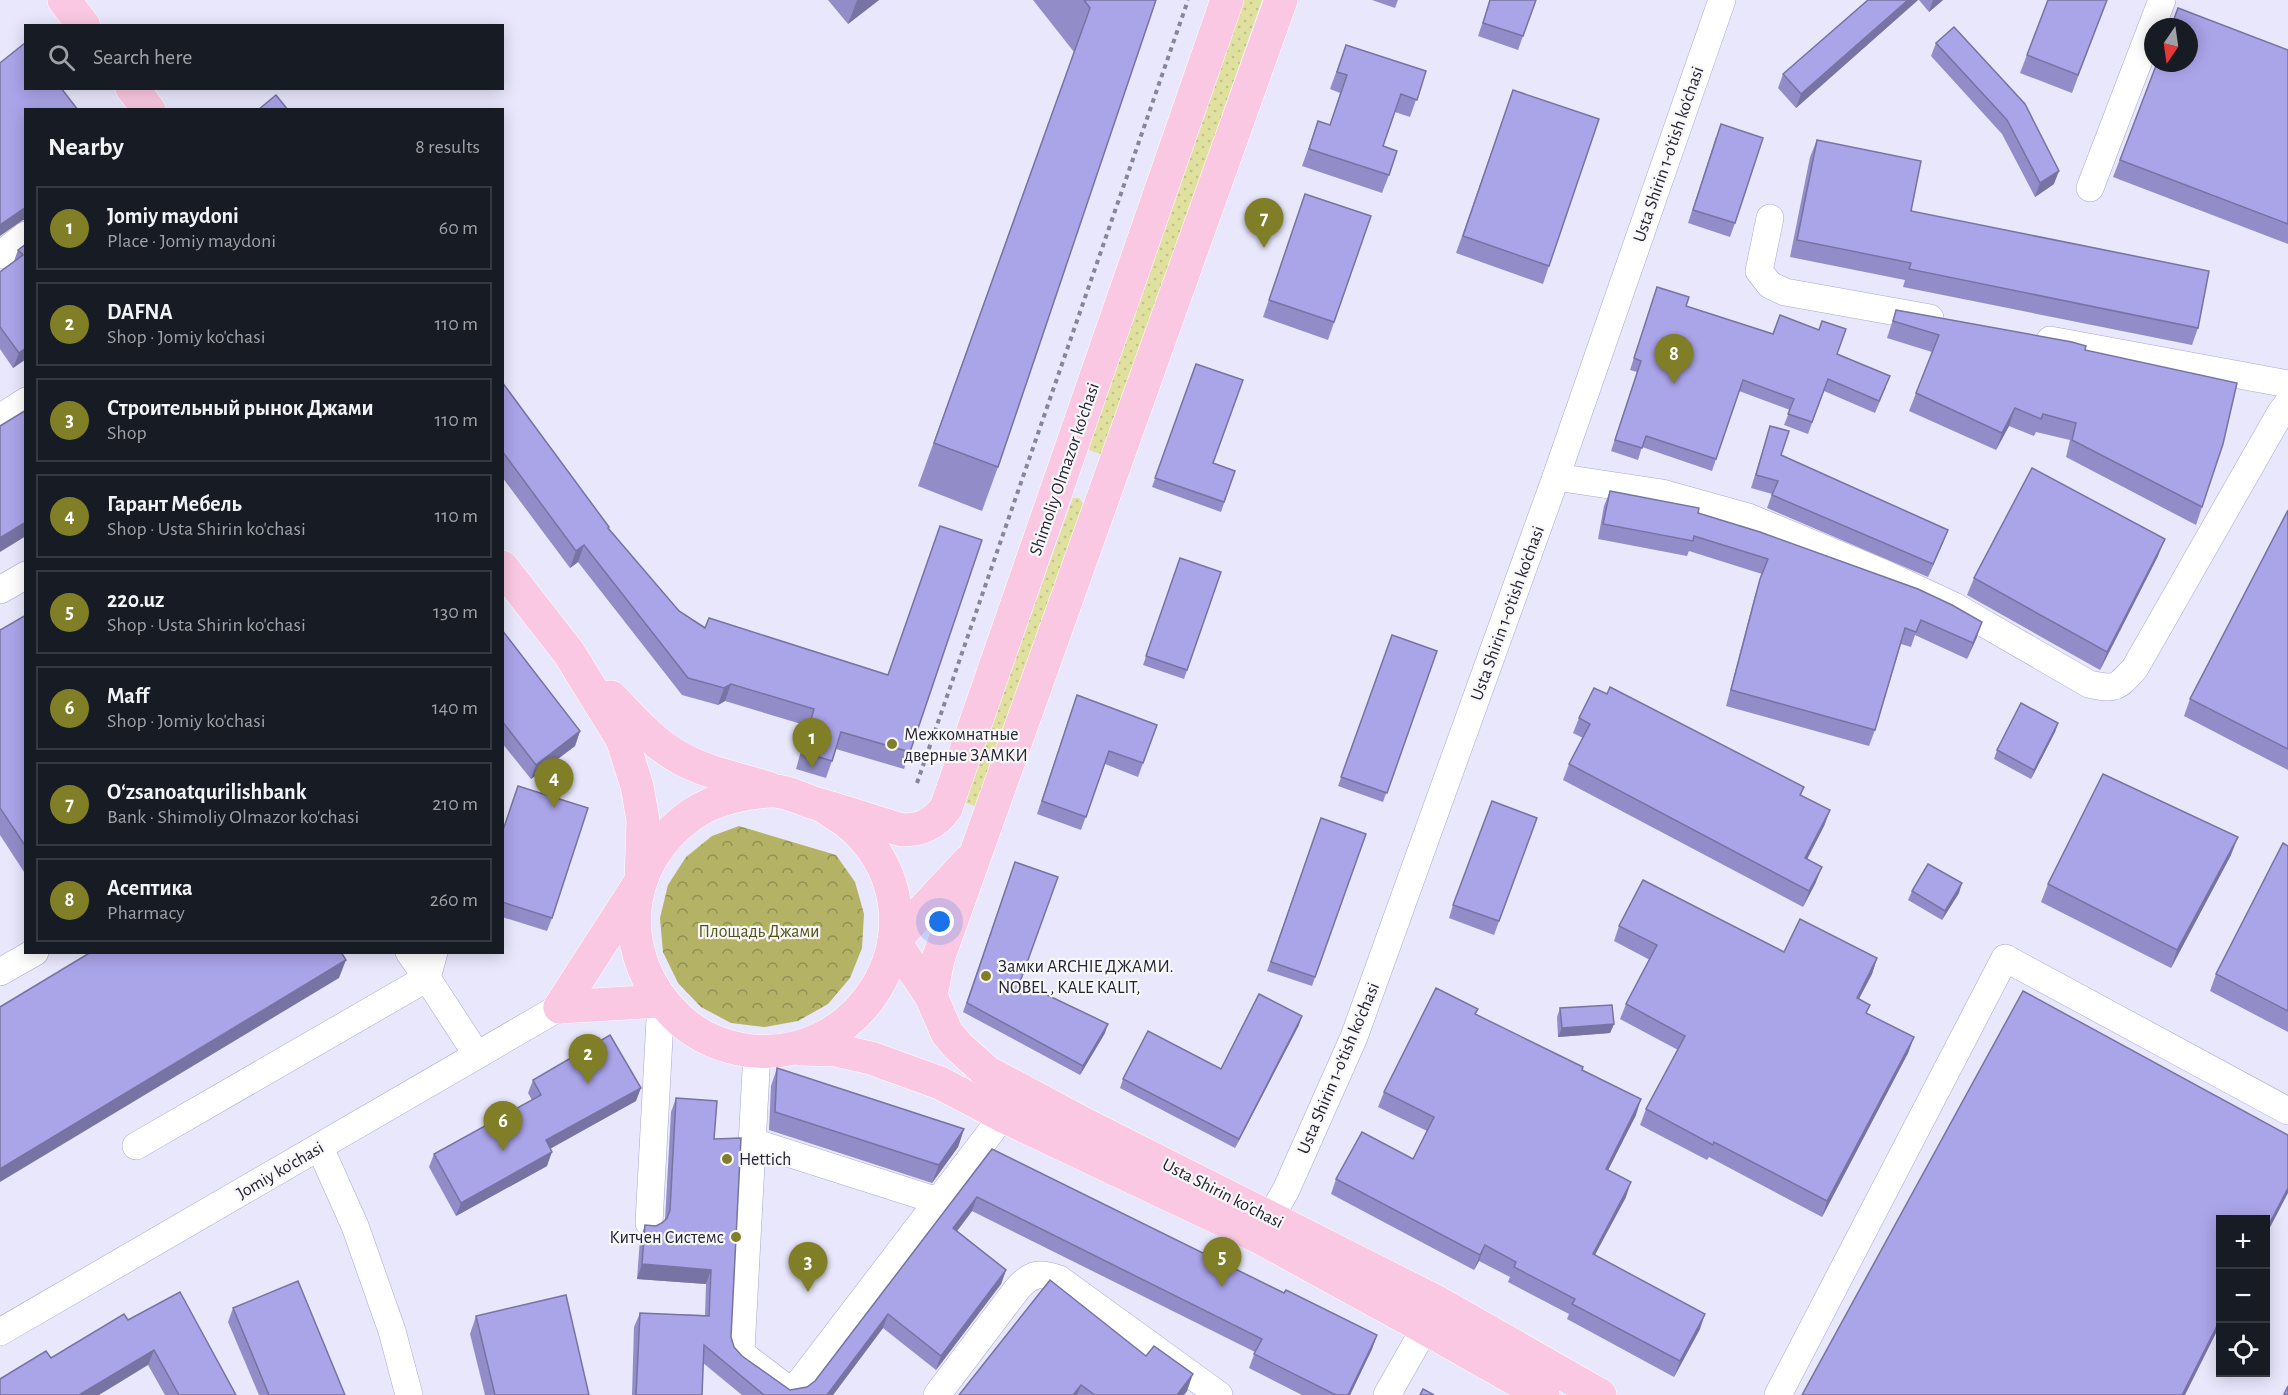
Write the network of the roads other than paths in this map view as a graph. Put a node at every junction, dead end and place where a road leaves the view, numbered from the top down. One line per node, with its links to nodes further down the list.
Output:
1 (64, 0): 6 (main road)
2 (1227, 0): 19 (main road, Shimoliy Olmazor ko'chasi)
3 (1281, 0): 21 (main road)
4 (1722, 0): 20 (street, Usta Shirin 1-o'tish ko'chasi)
5 (2162, 0): 9 (street)
6 (82, 24)
7 (134, 90): 8 (main road)
8 (147, 108)
9 (2090, 188)
10 (1770, 218): 13 (street)
11 (24, 237): 12 (street)
12 (0, 255)
13 (1948, 322)
14 (2031, 337): 15 (street)
15 (2288, 384)
16 (24, 402): 18 (street)
17 (2288, 403): 20 (street)
18 (0, 418)
19 (1063, 470): 21 (main road); 27 (main road, Shimoliy Olmazor ko'chasi)
20 (1556, 477): 50 (street, Usta Shirin 1-o'tish ko'chasi)
21 (1108, 485): 28 (main road)
22 (504, 570): 25 (main road)
23 (24, 576): 24 (street)
24 (0, 590)
25 (569, 653): 26 (main road); 29 (main road)
26 (775, 790): 27 (main road); 29 (main road)
27 (821, 805): 30 (main road)
28 (978, 851): 30 (main road); 36 (main road)
29 (641, 881): 37 (main road); 38 (main road)
30 (894, 941): 36 (main road, Usta Shirin ko'chasi); 39 (main road)
31 (32, 954): 34 (street)
32 (410, 954): 35 (street)
33 (433, 954): 35 (street)
34 (0, 972)
35 (427, 978): 41 (street); 46 (street)
36 (931, 996): 42 (main road, Usta Shirin ko'chasi)
37 (661, 1001): 38 (main road); 40 (main road); 49 (street)
38 (560, 1007): 41 (street, Jomiy ko'chasi)
39 (795, 1049): 40 (main road); 44 (main road, Usta Shirin ko'chasi)
40 (757, 1052): 45 (street)
41 (477, 1055): 47 (street, Jomiy ko'chasi)
42 (1020, 1088): 44 (street); 50 (main road, Usta Shirin ko'chasi)
43 (2288, 1111): 59 (street)
44 (1003, 1116): 48 (street); 50 (main road, Usta Shirin ko'chasi)
45 (753, 1142): 48 (street); 48 (street)
46 (136, 1146)
47 (320, 1148): 52 (street, Jomiy ko'chasi); 53 (street)
48 (938, 1201)
49 (649, 1222)
50 (1265, 1227): 51 (main road, Usta Shirin ko'chasi)
51 (1431, 1315): 56 (street); 57 (main road, Usta Shirin ko'chasi); 58 (main road, Usta Shirin ko'chasi)
52 (0, 1332)
53 (409, 1395)
54 (937, 1395): 55 (street)
55 (1219, 1395)
56 (1387, 1395)
57 (1543, 1395)
58 (1600, 1395)
59 (1778, 1395)

